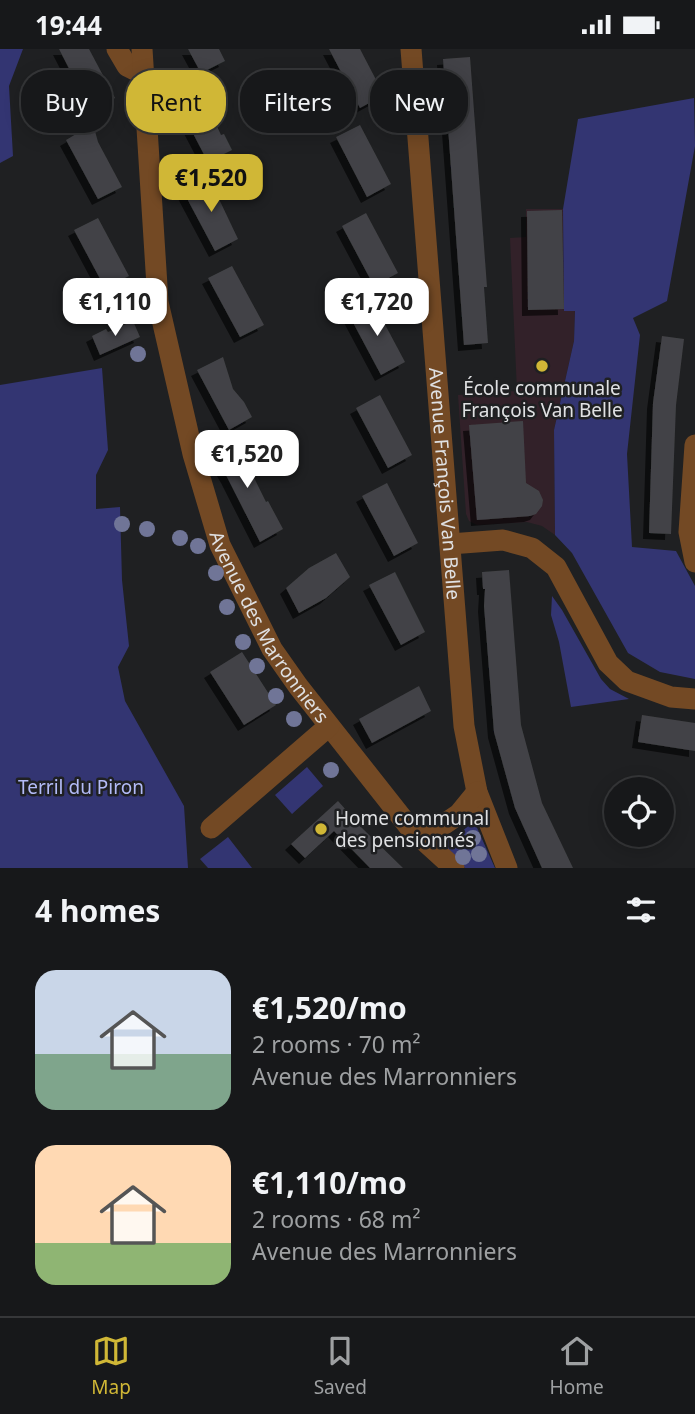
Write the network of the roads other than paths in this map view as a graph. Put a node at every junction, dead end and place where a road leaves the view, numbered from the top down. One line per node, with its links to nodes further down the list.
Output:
1 (117, 49): 4 (street)
2 (142, 49): 5 (street, Avenue des Marronniers)
3 (411, 49): 8 (street, Avenue François Van Belle)
4 (136, 70)
5 (143, 70)
6 (147, 133): 11 (street, Avenue des Marronniers)
7 (695, 445): 9 (street)
8 (450, 544): 10 (street); 12 (street, Avenue François Van Belle)
9 (695, 562)
10 (695, 699)
11 (329, 726): 13 (street); 14 (street, Avenue des Marronniers)
12 (478, 792): 14 (street); 16 (street, Avenue François Van Belle)
13 (211, 828)
14 (411, 828): 15 (street, Avenue des Marronniers)
15 (454, 868)
16 (508, 868)

